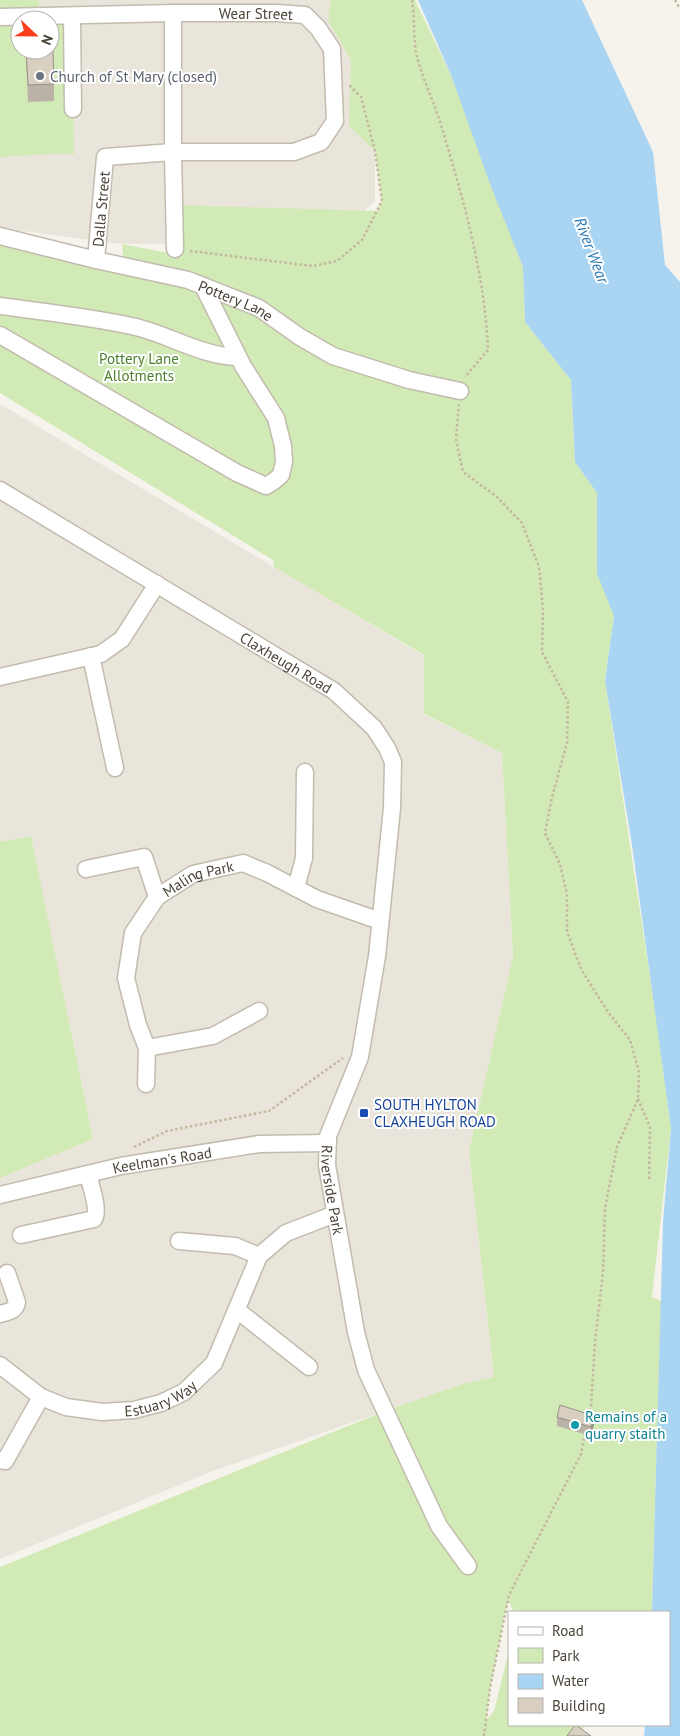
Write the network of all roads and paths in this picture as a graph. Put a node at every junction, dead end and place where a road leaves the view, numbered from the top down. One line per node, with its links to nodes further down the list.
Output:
1 (412, 0): 19 (path)
2 (675, 0): 5 (path)
3 (214, 7): 4 (street, Wear Street); 8 (street, Wear Street)
4 (166, 9): 6 (street, Wear Street); 10 (street)
5 (680, 9)
6 (72, 16): 7 (street, Wear Street); 9 (street)
7 (0, 17)
8 (333, 69): 10 (street, Wear Street); 13 (path)
9 (74, 110)
10 (173, 152): 11 (street, Wear Street); 13 (street)
11 (105, 157): 14 (street, Dalla Street)
12 (0, 236): 14 (street, Pottery Lane)
13 (175, 249)
14 (96, 260): 15 (street, Pottery Lane)
15 (203, 286): 18 (street); 19 (street, Pottery Lane)
16 (0, 306): 18 (street)
17 (0, 335): 18 (street)
18 (238, 357)
19 (460, 391): 35 (path)
20 (0, 490): 21 (street, Claxheugh Road)
21 (157, 584): 22 (street); 24 (street, Claxheugh Road)
22 (91, 656): 23 (street); 25 (street)
23 (0, 677)
24 (392, 762): 30 (street, Riverside Park)
25 (116, 768)
26 (305, 772): 28 (street)
27 (86, 869): 29 (street, Maling Park)
28 (296, 888): 29 (street, Maling Park); 30 (street, Maling Park)
29 (157, 897): 33 (street, Maling Park)
30 (380, 921): 32 (street, Riverside Park)
31 (259, 1011): 33 (street)
32 (363, 1043): 36 (street, Riverside Park); 37 (path)
33 (147, 1048): 34 (street, Maling Park)
34 (146, 1084)
35 (638, 1099): 39 (path); 53 (path)
36 (328, 1143): 37 (street, Keelman's Road); 41 (street, Riverside Park)
37 (121, 1166): 38 (street, Keelman's Road)
38 (88, 1174): 40 (street, Keelman's Road); 42 (street)
39 (649, 1179)
40 (0, 1195)
41 (335, 1214): 44 (street, Estuary Way); 52 (street, Riverside Park)
42 (21, 1235)
43 (179, 1241): 44 (street)
44 (259, 1256): 46 (street, Estuary Way)
45 (7, 1273): 47 (street)
46 (237, 1310): 49 (street); 50 (street, Estuary Way)
47 (0, 1314)
48 (0, 1365): 50 (street, Estuary Way)
49 (309, 1367)
50 (41, 1397): 51 (street)
51 (0, 1460)
52 (468, 1566)
53 (484, 1736)

